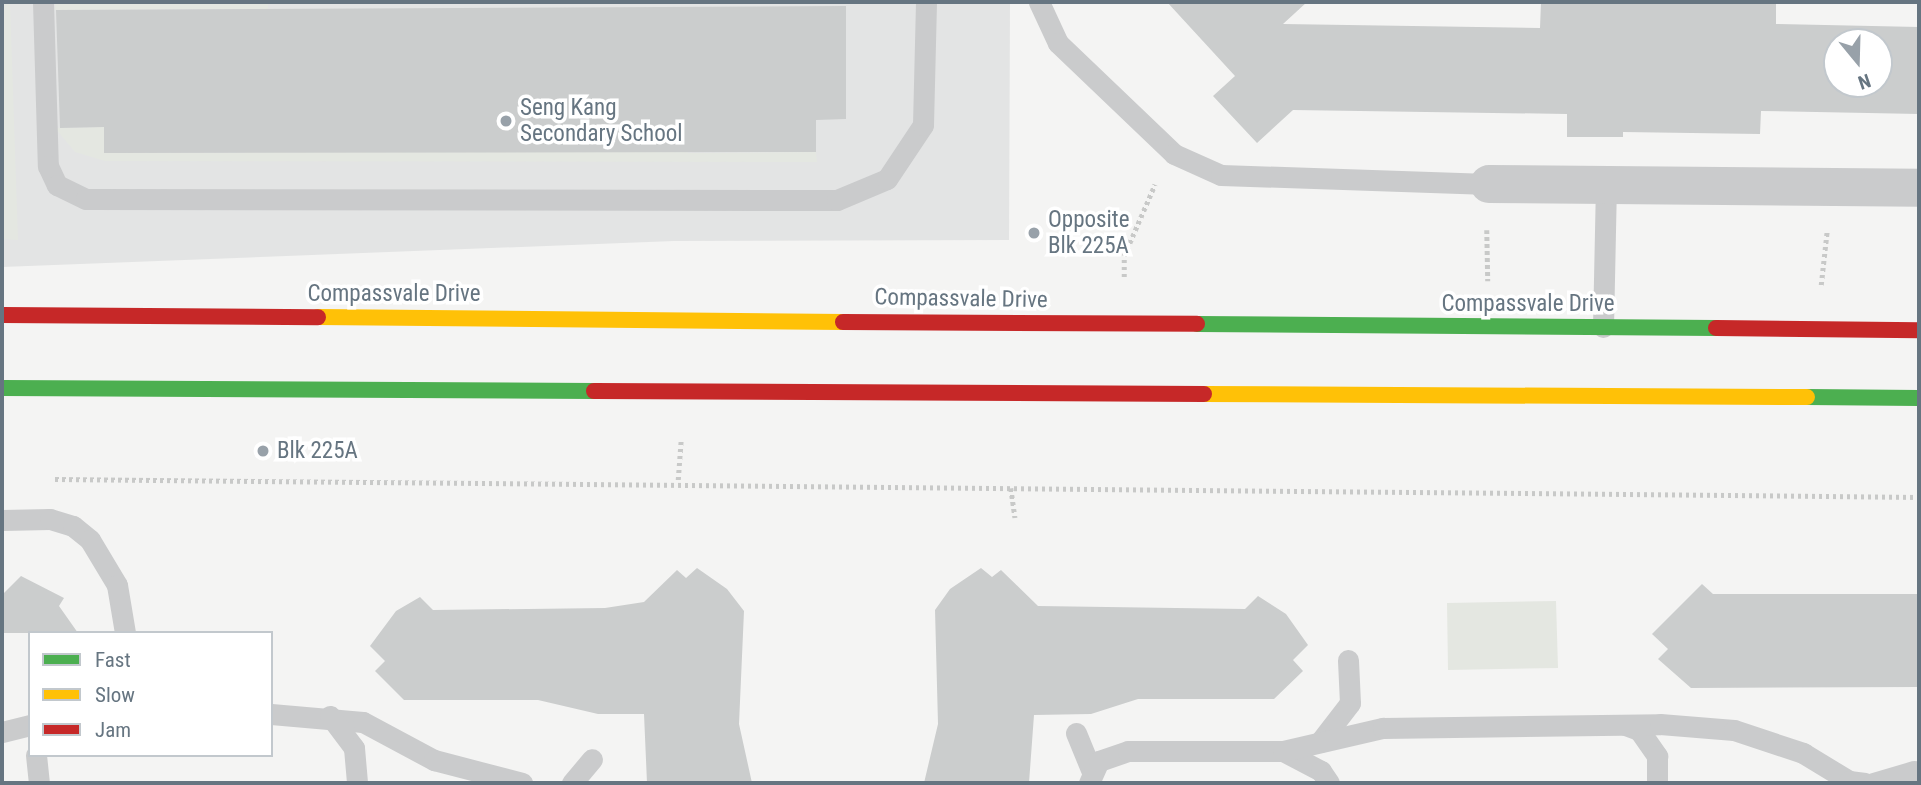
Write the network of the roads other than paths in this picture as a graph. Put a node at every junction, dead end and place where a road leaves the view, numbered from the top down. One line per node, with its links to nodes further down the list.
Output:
1 (43, 2): 2 (lane)
2 (926, 2)
3 (1039, 2): 6 (lane)
4 (1606, 185): 5 (street); 6 (street); 8 (lane)
5 (1919, 188)
6 (1488, 199)
7 (2, 316): 8 (street, Compassvale Drive)
8 (1603, 327): 9 (street, Compassvale Drive)
9 (1919, 330)
10 (2, 388): 11 (street)
11 (1919, 398)
12 (2, 520): 13 (lane)
13 (125, 631)
14 (1348, 660): 21 (lane)
15 (273, 714): 16 (lane)
16 (330, 716): 29 (lane); 30 (lane)
17 (1624, 725): 21 (lane); 27 (lane); 33 (lane)
18 (28, 726): 19 (lane)
19 (2, 732)
20 (1076, 733): 26 (lane)
21 (1318, 744): 22 (lane)
22 (1283, 751): 26 (lane); 32 (lane)
23 (36, 757): 28 (lane)
24 (592, 759): 31 (lane)
25 (1914, 771): 34 (lane)
26 (1090, 778)
27 (1855, 782)
28 (39, 783)
29 (357, 783)
30 (522, 783)
31 (572, 783)
32 (1329, 783)
33 (1657, 783)
34 (1873, 783)

